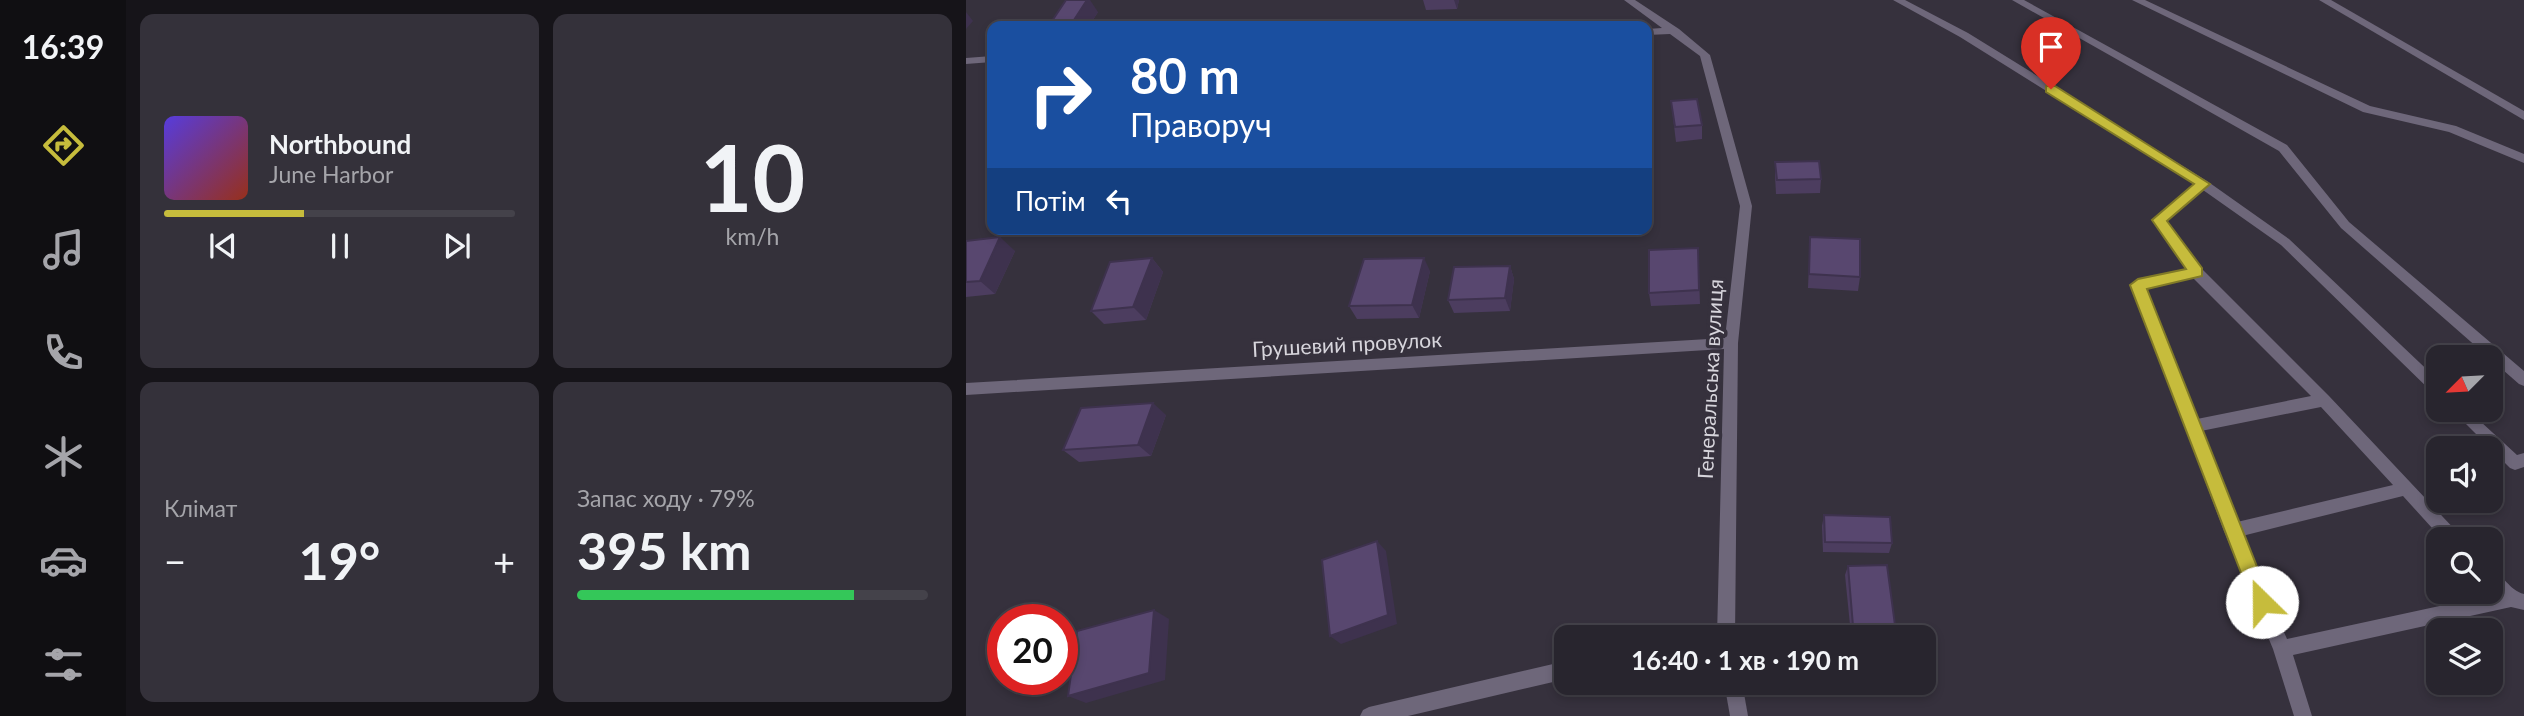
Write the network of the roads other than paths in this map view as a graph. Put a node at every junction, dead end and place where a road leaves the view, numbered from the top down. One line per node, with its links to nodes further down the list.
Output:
1 (1629, 0): 6 (street, Генеральська вулиця)
2 (1898, 0): 12 (street)
3 (2017, 0): 16 (street)
4 (2137, 0): 11 (street)
5 (2324, 0): 10 (street)
6 (1675, 31): 7 (street); 14 (street, Генеральська вулиця)
7 (1652, 32)
8 (987, 60): 9 (street)
9 (966, 61)
10 (2524, 116)
11 (2524, 159)
12 (2203, 184): 13 (street); 15 (street)
13 (2196, 272): 18 (street); 20 (street)
14 (1731, 343): 17 (street, Грушевий провулок); 27 (street, Генеральська вулиця)
15 (2426, 377)
16 (2524, 380)
17 (966, 389)
18 (2324, 400): 20 (street); 22 (street)
19 (2472, 422): 21 (street)
20 (2191, 427): 24 (street)
21 (2524, 460)
22 (2404, 489): 23 (street); 24 (street)
23 (2441, 527)
24 (2232, 531): 28 (street)
25 (2503, 588): 26 (street)
26 (2518, 600): 28 (street)
27 (1720, 625)
28 (2281, 649): 33 (street)
29 (1554, 673): 31 (street)
30 (1735, 695): 32 (street)
31 (1369, 716)
32 (1739, 716)
33 (2303, 716)

